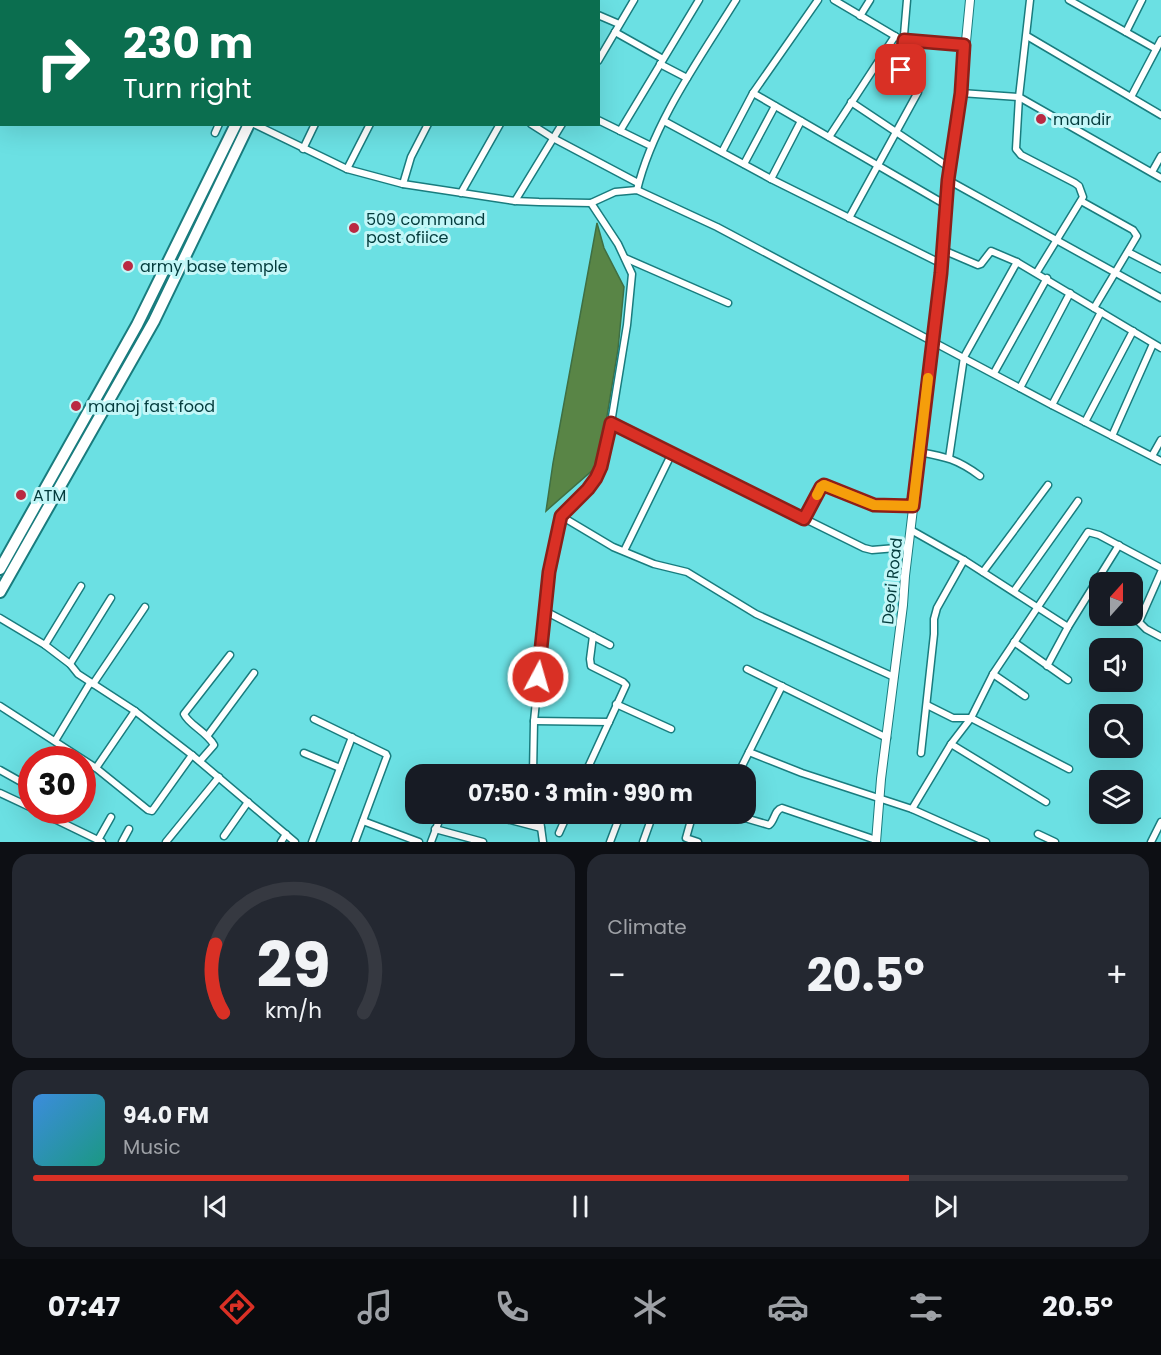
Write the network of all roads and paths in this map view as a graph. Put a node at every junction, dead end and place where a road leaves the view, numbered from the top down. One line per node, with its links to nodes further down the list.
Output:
1 (634, 0): 15 (street)
2 (699, 0): 25 (street)
3 (735, 0): 27 (street)
4 (818, 0): 29 (street)
5 (834, 0): 14 (street)
6 (870, 0): 14 (street)
7 (907, 0): 20 (street)
8 (970, 0): 22 (street, Deori Road)
9 (1030, 0): 19 (street)
10 (1069, 0): 12 (street)
11 (1142, 0): 17 (street)
12 (1078, 2): 17 (street)
13 (600, 16): 15 (street)
14 (860, 16): 18 (street)
15 (619, 24): 16 (street)
16 (615, 32): 24 (street); 25 (street)
17 (1126, 32): 23 (street)
18 (895, 36): 20 (street); 33 (street)
19 (1027, 36): 31 (street); 32 (street)
20 (904, 40): 22 (street); 26 (street)
21 (1161, 40): 23 (street)
22 (964, 45): 30 (street, Deori Road)
23 (1156, 49): 32 (street)
24 (600, 58)
25 (662, 61): 27 (street); 49 (street)
26 (901, 70)
27 (687, 78): 37 (street)
28 (918, 92): 50 (street)
29 (753, 93): 34 (street); 56 (street)
30 (961, 93): 31 (street); 60 (street, Deori Road)
31 (1019, 97): 62 (street); 70 (street)
32 (1131, 98): 35 (street)
33 (851, 102): 50 (street); 52 (street)
34 (775, 106): 38 (street); 58 (street)
35 (1161, 115)
36 (600, 121): 49 (street)
37 (664, 121): 54 (street); 56 (street)
38 (801, 121): 52 (street); 64 (street)
39 (218, 126): 51 (street)
40 (235, 126): 117 (highway)
41 (250, 126): 122 (highway)
42 (255, 126): 55 (street)
43 (314, 126): 55 (street)
44 (369, 126): 61 (street)
45 (427, 126): 66 (street)
46 (499, 126): 68 (street)
47 (534, 126): 53 (street)
48 (561, 126): 53 (street)
49 (620, 131): 54 (street)
50 (896, 132): 59 (street); 60 (street)
51 (215, 133)
52 (830, 137): 59 (street)
53 (553, 138): 67 (street); 69 (street)
54 (651, 146): 67 (street)
55 (303, 149): 61 (street)
56 (722, 152): 58 (street)
57 (1161, 156): 62 (street)
58 (744, 164): 64 (street)
59 (878, 165): 72 (street); 73 (street)
60 (950, 168): 65 (street, Deori Road)
61 (347, 169): 66 (street)
62 (1152, 172): 63 (street)
63 (1161, 178)
64 (771, 179): 73 (street)
65 (948, 180): 72 (street, Deori Road); 74 (street)
66 (404, 184): 68 (street)
67 (638, 186): 71 (street); 90 (street)
68 (461, 193): 69 (street)
69 (515, 201): 71 (street)
70 (1081, 201): 74 (street); 76 (street)
71 (591, 203): 77 (street)
72 (946, 205): 75 (street, Deori Road)
73 (849, 218): 79 (street)
74 (1058, 239): 81 (street); 82 (street)
75 (943, 250): 78 (street); 79 (street, Deori Road)
76 (1128, 252): 80 (street); 82 (street)
77 (624, 258): 86 (street); 98 (street)
78 (1017, 262): 81 (street); 93 (street)
79 (942, 264): 90 (street, Deori Road)
80 (1161, 269)
81 (1037, 272): 83 (street)
82 (1116, 272): 85 (street); 87 (street)
83 (1047, 278): 84 (street); 94 (street)
84 (1070, 293): 87 (street); 95 (street)
85 (1161, 297)
86 (728, 303)
87 (1094, 308): 88 (street)
88 (1101, 312): 89 (street); 96 (street)
89 (1133, 331): 91 (street); 97 (street)
90 (933, 342): 93 (street); 101 (street, Deori Road)
91 (1153, 344): 92 (street); 99 (street)
92 (1161, 348)
93 (964, 357): 94 (street); 104 (street)
94 (994, 373): 95 (street)
95 (1020, 388): 96 (street)
96 (1052, 405): 97 (street)
97 (1085, 422): 99 (street)
98 (611, 423): 102 (street); 110 (street)
99 (1112, 436): 103 (street)
100 (1161, 440): 103 (street)
101 (919, 452): 104 (street); 109 (street, Deori Road)
102 (672, 453): 111 (street); 115 (street)
103 (1152, 456): 105 (street)
104 (950, 458): 106 (street)
105 (1161, 460)
106 (980, 476)
107 (1048, 485): 119 (street)
108 (1078, 501): 121 (street)
109 (913, 506): 111 (street); 112 (street, Deori Road)
110 (561, 516): 115 (street); 126 (street)
111 (804, 519): 114 (street)
112 (910, 530): 114 (street, Deori Road); 116 (street)
113 (1119, 545): 118 (street); 124 (street); 128 (street)
114 (908, 547): 140 (street, Deori Road)
115 (624, 551): 140 (street)
116 (964, 560): 119 (street); 146 (street)
117 (0, 569)
118 (1161, 570): 130 (street)
119 (983, 572): 121 (street)
120 (81, 586): 132 (street)
121 (1014, 591): 124 (street)
122 (0, 592)
123 (111, 598): 135 (street)
124 (1038, 606): 128 (street); 131 (street)
125 (145, 607): 142 (street)
126 (545, 610): 129 (street); 151 (street)
127 (0, 618): 132 (street)
128 (1068, 627): 136 (street)
129 (593, 636): 133 (street); 145 (street)
130 (1161, 637)
131 (1014, 642): 136 (street); 139 (street)
132 (45, 645): 135 (street)
133 (610, 645)
134 (230, 655): 154 (street)
135 (69, 664): 142 (street)
136 (1047, 666): 141 (street)
137 (747, 669): 143 (street)
138 (254, 674): 154 (street)
139 (993, 674): 144 (street); 149 (street)
140 (894, 677): 156 (street, Deori Road)
141 (1068, 680)
142 (92, 683): 148 (street); 157 (street)
143 (782, 686): 156 (street); 160 (street)
144 (1024, 696)
145 (616, 704): 152 (street); 153 (street)
146 (927, 705): 149 (street); 162 (street)
147 (0, 706): 157 (street)
148 (135, 711): 163 (street); 168 (street)
149 (971, 718): 158 (street); 170 (street)
150 (314, 719): 155 (street)
151 (534, 721): 152 (street); 165 (street)
152 (609, 722): 166 (street)
153 (671, 729)
154 (208, 735): 164 (street)
155 (352, 737): 169 (street); 181 (street)
156 (887, 738): 175 (street, Deori Road)
157 (55, 741): 159 (street)
158 (951, 744): 178 (street); 179 (street)
159 (63, 746)
160 (749, 752): 167 (street); 175 (street)
161 (304, 753): 169 (street)
162 (921, 753)
163 (192, 755): 164 (street); 168 (street)
164 (200, 761): 172 (street)
165 (533, 764)
166 (590, 764)
167 (743, 764)
168 (96, 768)
169 (340, 768): 206 (street)
170 (1070, 769)
171 (0, 770): 173 (street)
172 (219, 777): 177 (street); 203 (street)
173 (18, 780)
174 (0, 793): 176 (street)
175 (880, 799): 179 (street); 201 (street, Deori Road)
176 (18, 801)
177 (248, 802): 196 (street); 198 (street)
178 (1046, 802)
179 (912, 809): 215 (street)
180 (111, 817): 200 (street)
181 (363, 821): 207 (street); 208 (street)
182 (756, 821): 201 (street)
183 (1161, 822): 217 (street)
184 (65, 824): 200 (street)
185 (437, 824): 194 (street)
186 (526, 824): 192 (street)
187 (540, 824): 192 (street)
188 (563, 824): 195 (street)
189 (617, 824): 212 (street)
190 (649, 824): 213 (street)
191 (690, 824): 199 (street)
192 (541, 828): 211 (street)
193 (129, 829): 202 (street)
194 (435, 829): 209 (street); 210 (street)
195 (559, 833)
196 (286, 834): 204 (street); 205 (street)
197 (1038, 834): 216 (street)
198 (224, 836)
199 (685, 840): 214 (street)
200 (100, 841)
201 (876, 841)
202 (122, 842)
203 (166, 842)
204 (281, 842)
205 (295, 842)
206 (312, 842)
207 (355, 842)
208 (419, 842)
209 (431, 842)
210 (483, 842)
211 (543, 842)
212 (610, 842)
213 (643, 842)
214 (698, 842)
215 (986, 842)
216 (1055, 842)
217 (1151, 842)

